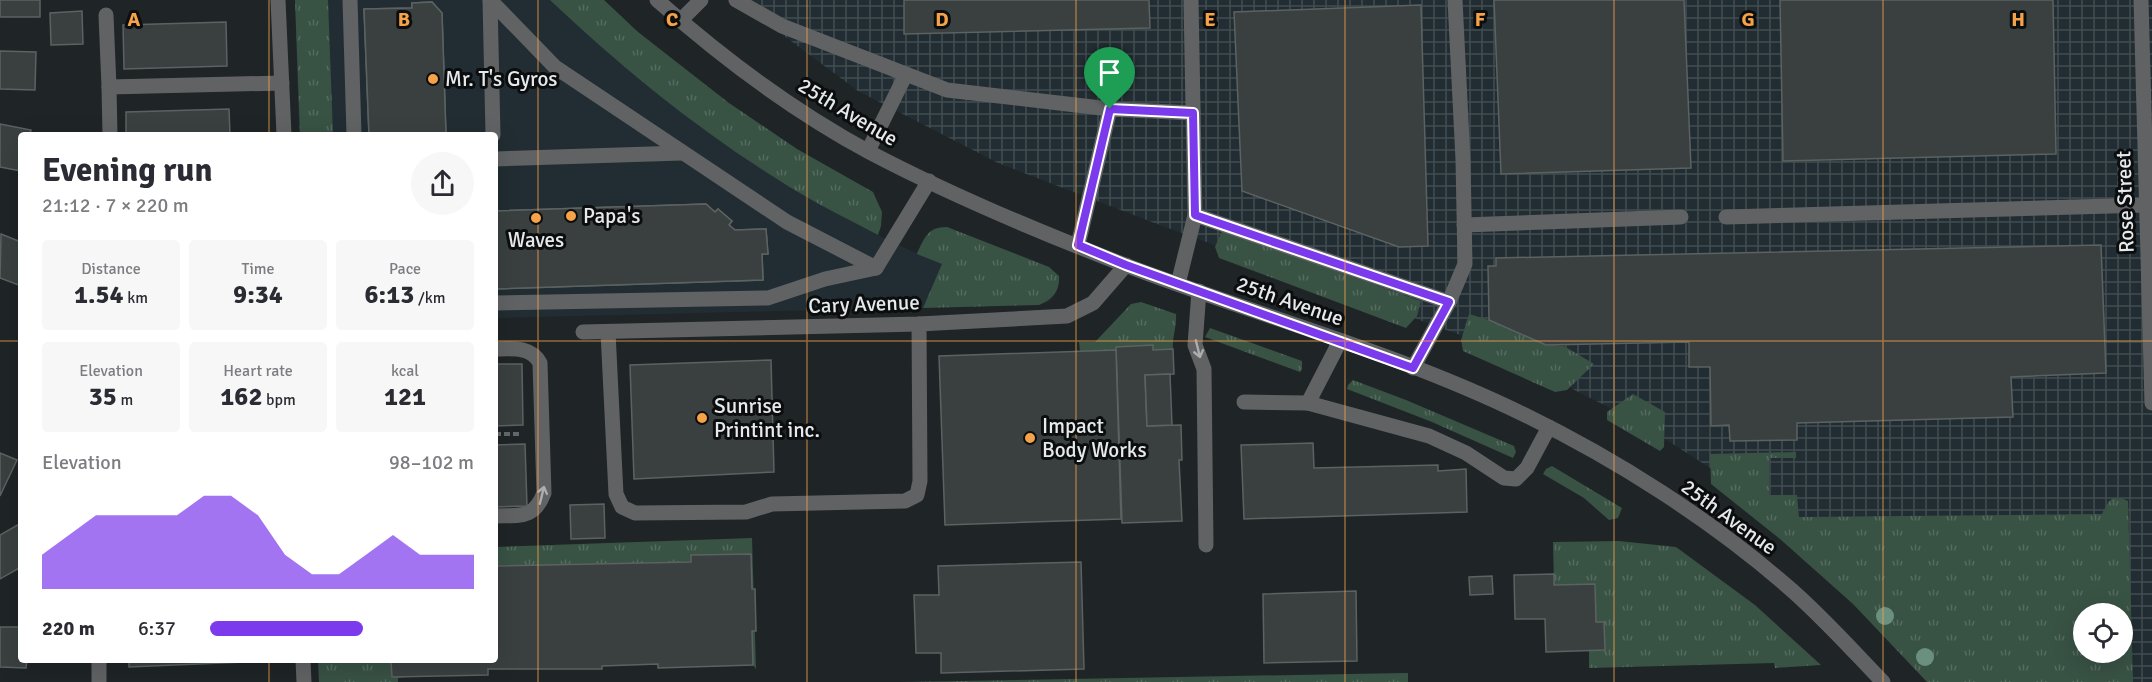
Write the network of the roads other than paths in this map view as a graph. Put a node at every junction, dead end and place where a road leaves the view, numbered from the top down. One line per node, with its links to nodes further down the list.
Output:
1 (278, 0): 13 (street)
2 (350, 0): 20 (street)
3 (490, 0): 21 (street); 23 (street)
4 (657, 0): 11 (street, 25th Avenue)
5 (701, 0): 11 (street)
6 (736, 0): 12 (street)
7 (1191, 0): 16 (street)
8 (1455, 0): 30 (street)
9 (2141, 0): 17 (street, Rose Street)
10 (106, 15): 14 (street)
11 (680, 21): 22 (street, 25th Avenue)
12 (906, 74): 15 (street); 22 (street)
13 (282, 83): 14 (street); 19 (street)
14 (109, 87): 18 (street)
15 (1110, 109): 16 (street); 31 (street)
16 (1193, 113): 27 (street)
17 (2148, 126): 26 (street, Rose Street)
18 (110, 132)
19 (284, 132)
20 (354, 132)
21 (494, 132)
22 (868, 151): 25 (street, 25th Avenue)
23 (682, 153): 24 (street); 33 (street)
24 (498, 159)
25 (929, 181): 31 (street, 25th Avenue); 33 (street)
26 (2146, 205): 29 (street); 34 (street, Rose Street)
27 (1195, 215): 35 (street); 37 (street)
28 (1681, 217): 30 (street)
29 (1726, 217)
30 (1464, 225): 37 (street)
31 (1078, 245): 32 (street, 25th Avenue)
32 (1126, 265): 35 (street, 25th Avenue); 39 (street, Cary Avenue)
33 (876, 268): 38 (street)
34 (2150, 279): 47 (street, Rose Street)
35 (1178, 284): 36 (street, 25th Avenue)
36 (1199, 291): 42 (street, 25th Avenue); 50 (street, one-way to 50)
37 (1449, 302): 44 (street)
38 (498, 303)
39 (919, 324): 41 (street, Cary Avenue); 41 (street)
40 (584, 332): 41 (street, Cary Avenue)
41 (608, 332)
42 (1340, 341): 44 (street, 25th Avenue); 46 (street)
43 (498, 349): 49 (street, one-way to 43)
44 (1413, 368): 48 (street, 25th Avenue)
45 (1244, 402): 46 (street)
46 (1308, 403): 48 (street)
47 (2152, 403)
48 (1549, 427): 55 (street, 25th Avenue)
49 (498, 516)
50 (1206, 545)
51 (99, 663): 53 (street)
52 (303, 663): 54 (street)
53 (99, 682)
54 (304, 682)
55 (1883, 682)

